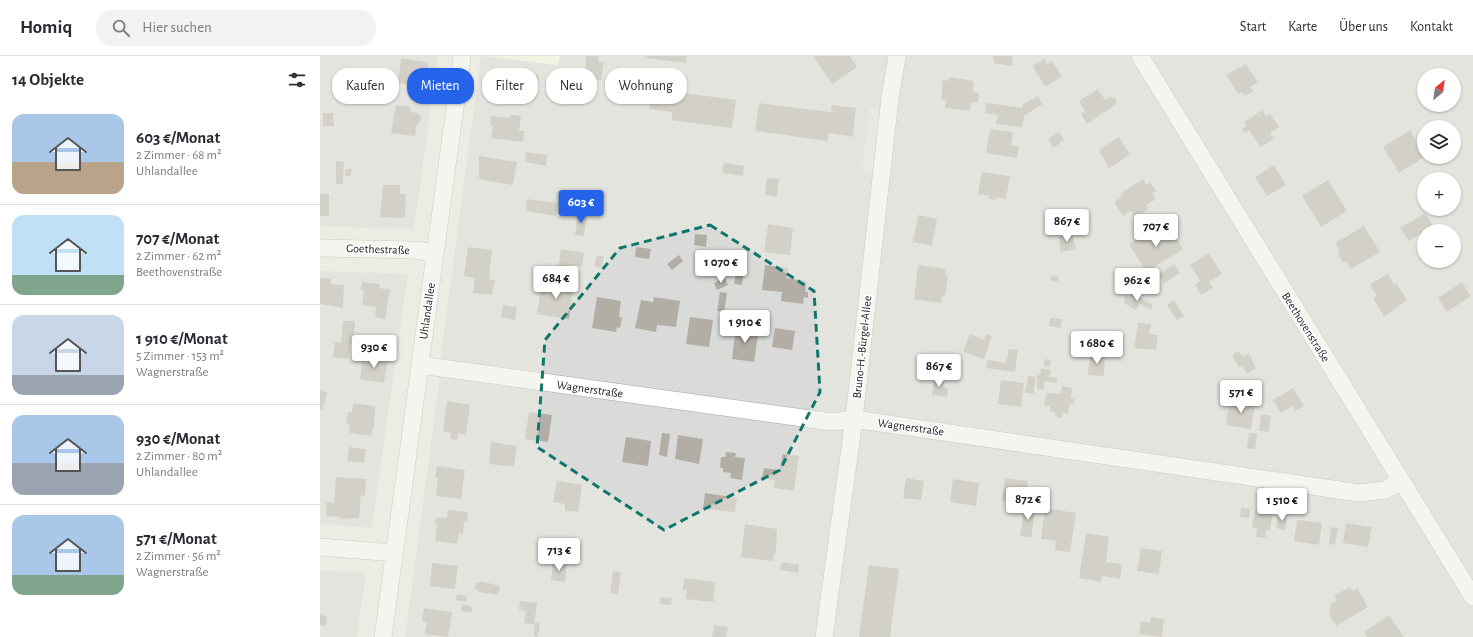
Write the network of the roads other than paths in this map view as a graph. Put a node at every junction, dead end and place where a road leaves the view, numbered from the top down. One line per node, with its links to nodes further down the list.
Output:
1 (462, 56): 5 (street, Uhlandallee)
2 (897, 56): 7 (street, Bruno-H.-Bürgel-Allee)
3 (1140, 56): 8 (street, Beethovenstraße)
4 (320, 248): 5 (street, Goethestraße)
5 (435, 253): 6 (street, Uhlandallee)
6 (420, 365): 7 (street, Wagnerstraße); 10 (street, Uhlandallee)
7 (854, 418): 8 (street, Wagnerstraße); 13 (street, Bruno-H.-Bürgel-Allee)
8 (1400, 481): 11 (street, Beethovenstraße)
9 (320, 547): 10 (street)
10 (394, 553): 12 (street, Uhlandallee)
11 (1473, 597)
12 (383, 637)
13 (824, 637)

